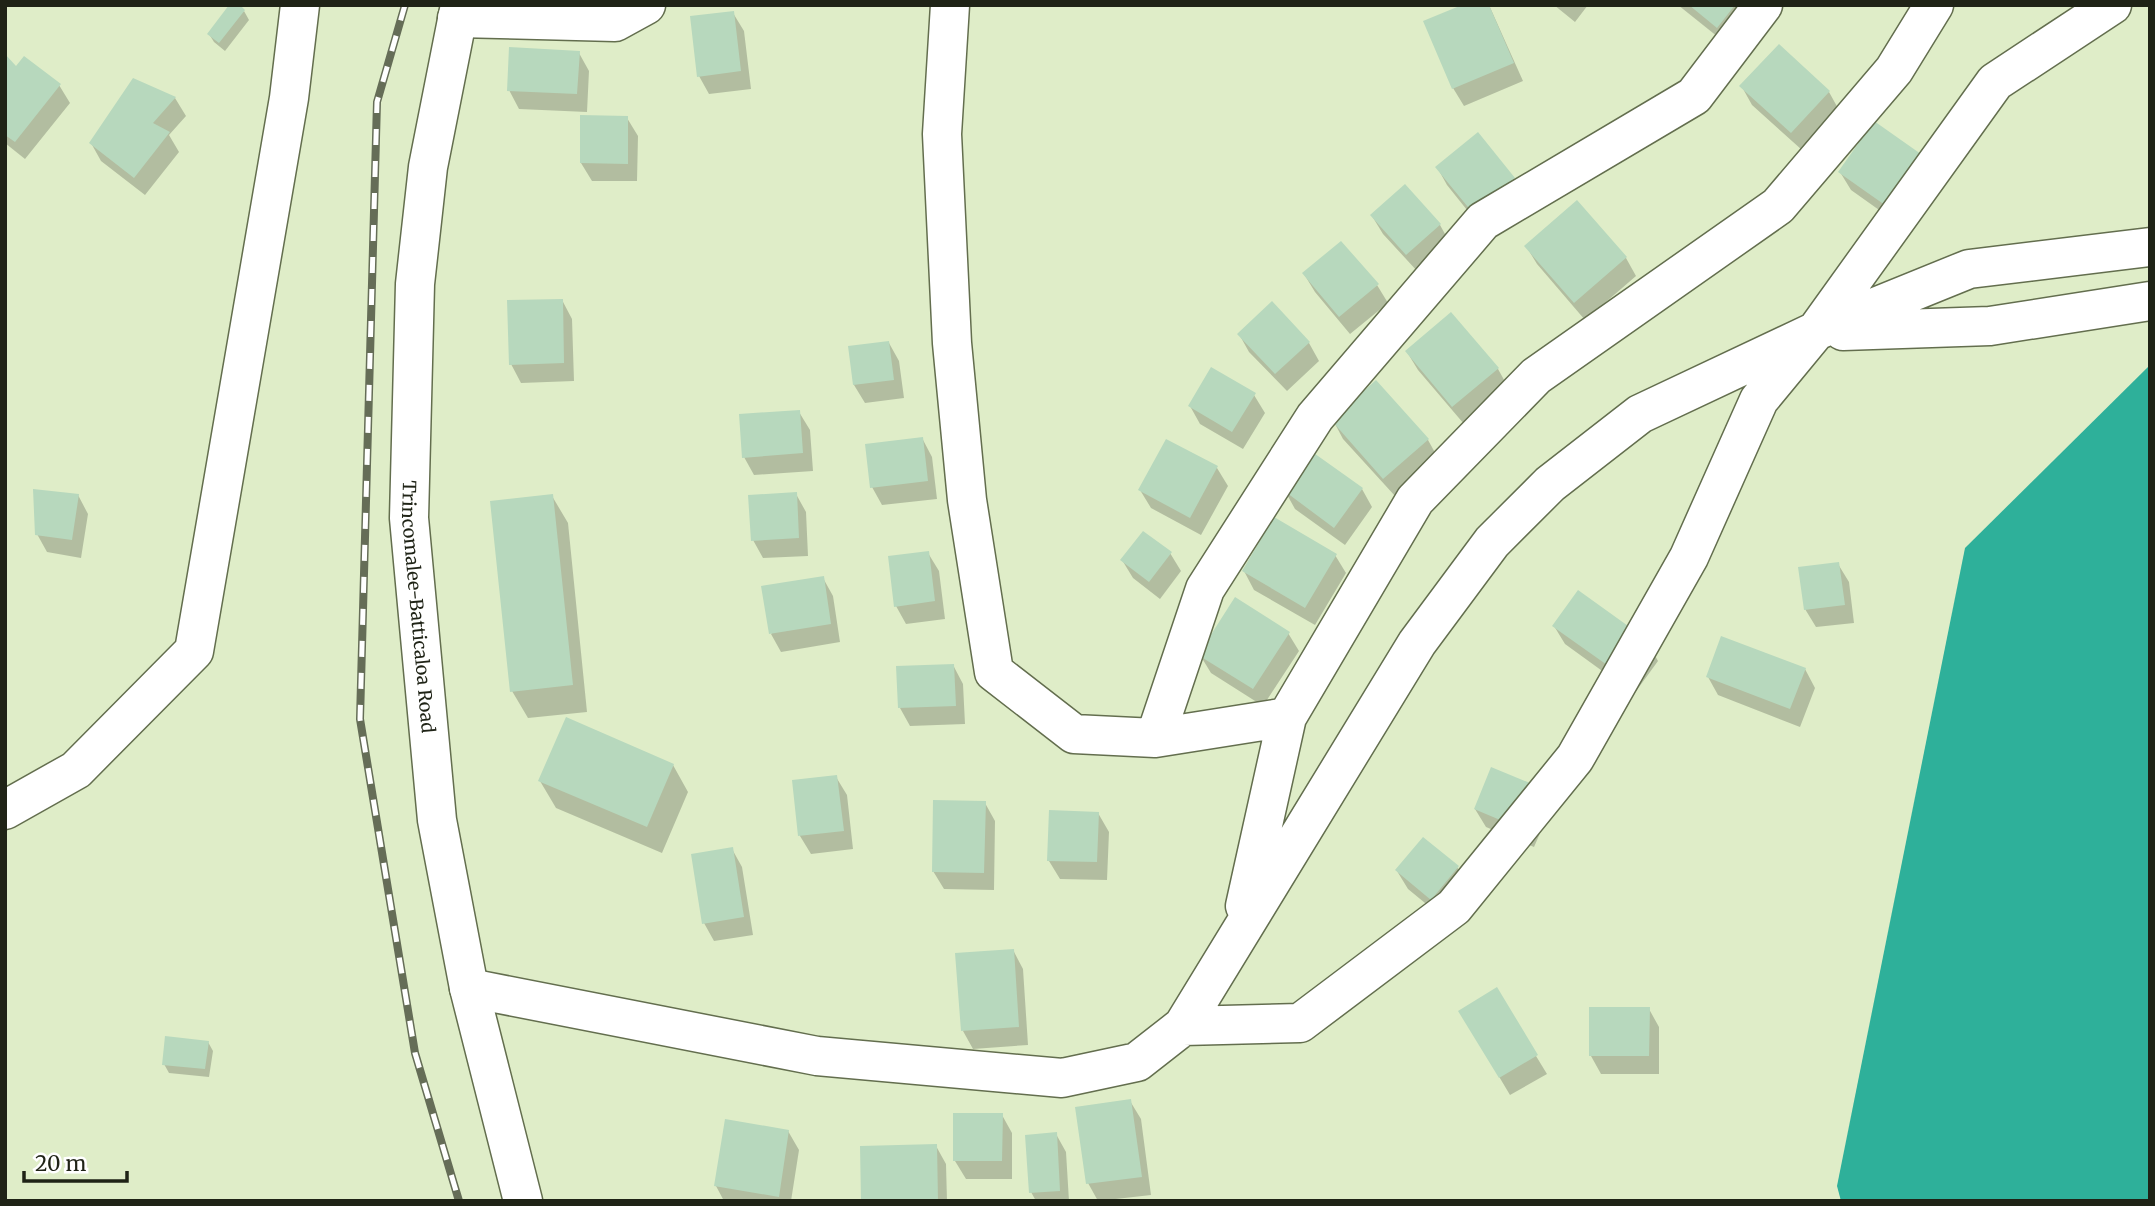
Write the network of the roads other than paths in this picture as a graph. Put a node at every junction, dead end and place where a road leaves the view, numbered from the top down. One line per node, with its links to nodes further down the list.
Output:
1 (300, 5): 13 (main road)
2 (646, 5): 7 (main road)
3 (950, 5): 12 (main road)
4 (1763, 5): 12 (main road)
5 (1934, 5): 11 (main road)
6 (2112, 5): 10 (main road)
7 (459, 12): 15 (main road, Trincomalee-Batticaloa Road)
8 (2150, 247): 10 (main road)
9 (2150, 301): 10 (main road)
10 (1816, 331): 14 (main road); 16 (main road)
11 (1287, 717): 12 (main road); 14 (main road)
12 (1155, 738)
13 (5, 810)
14 (1238, 935): 16 (main road)
15 (470, 988): 16 (main road); 17 (main road, Trincomalee-Batticaloa Road)
16 (1183, 1026)
17 (523, 1201)

